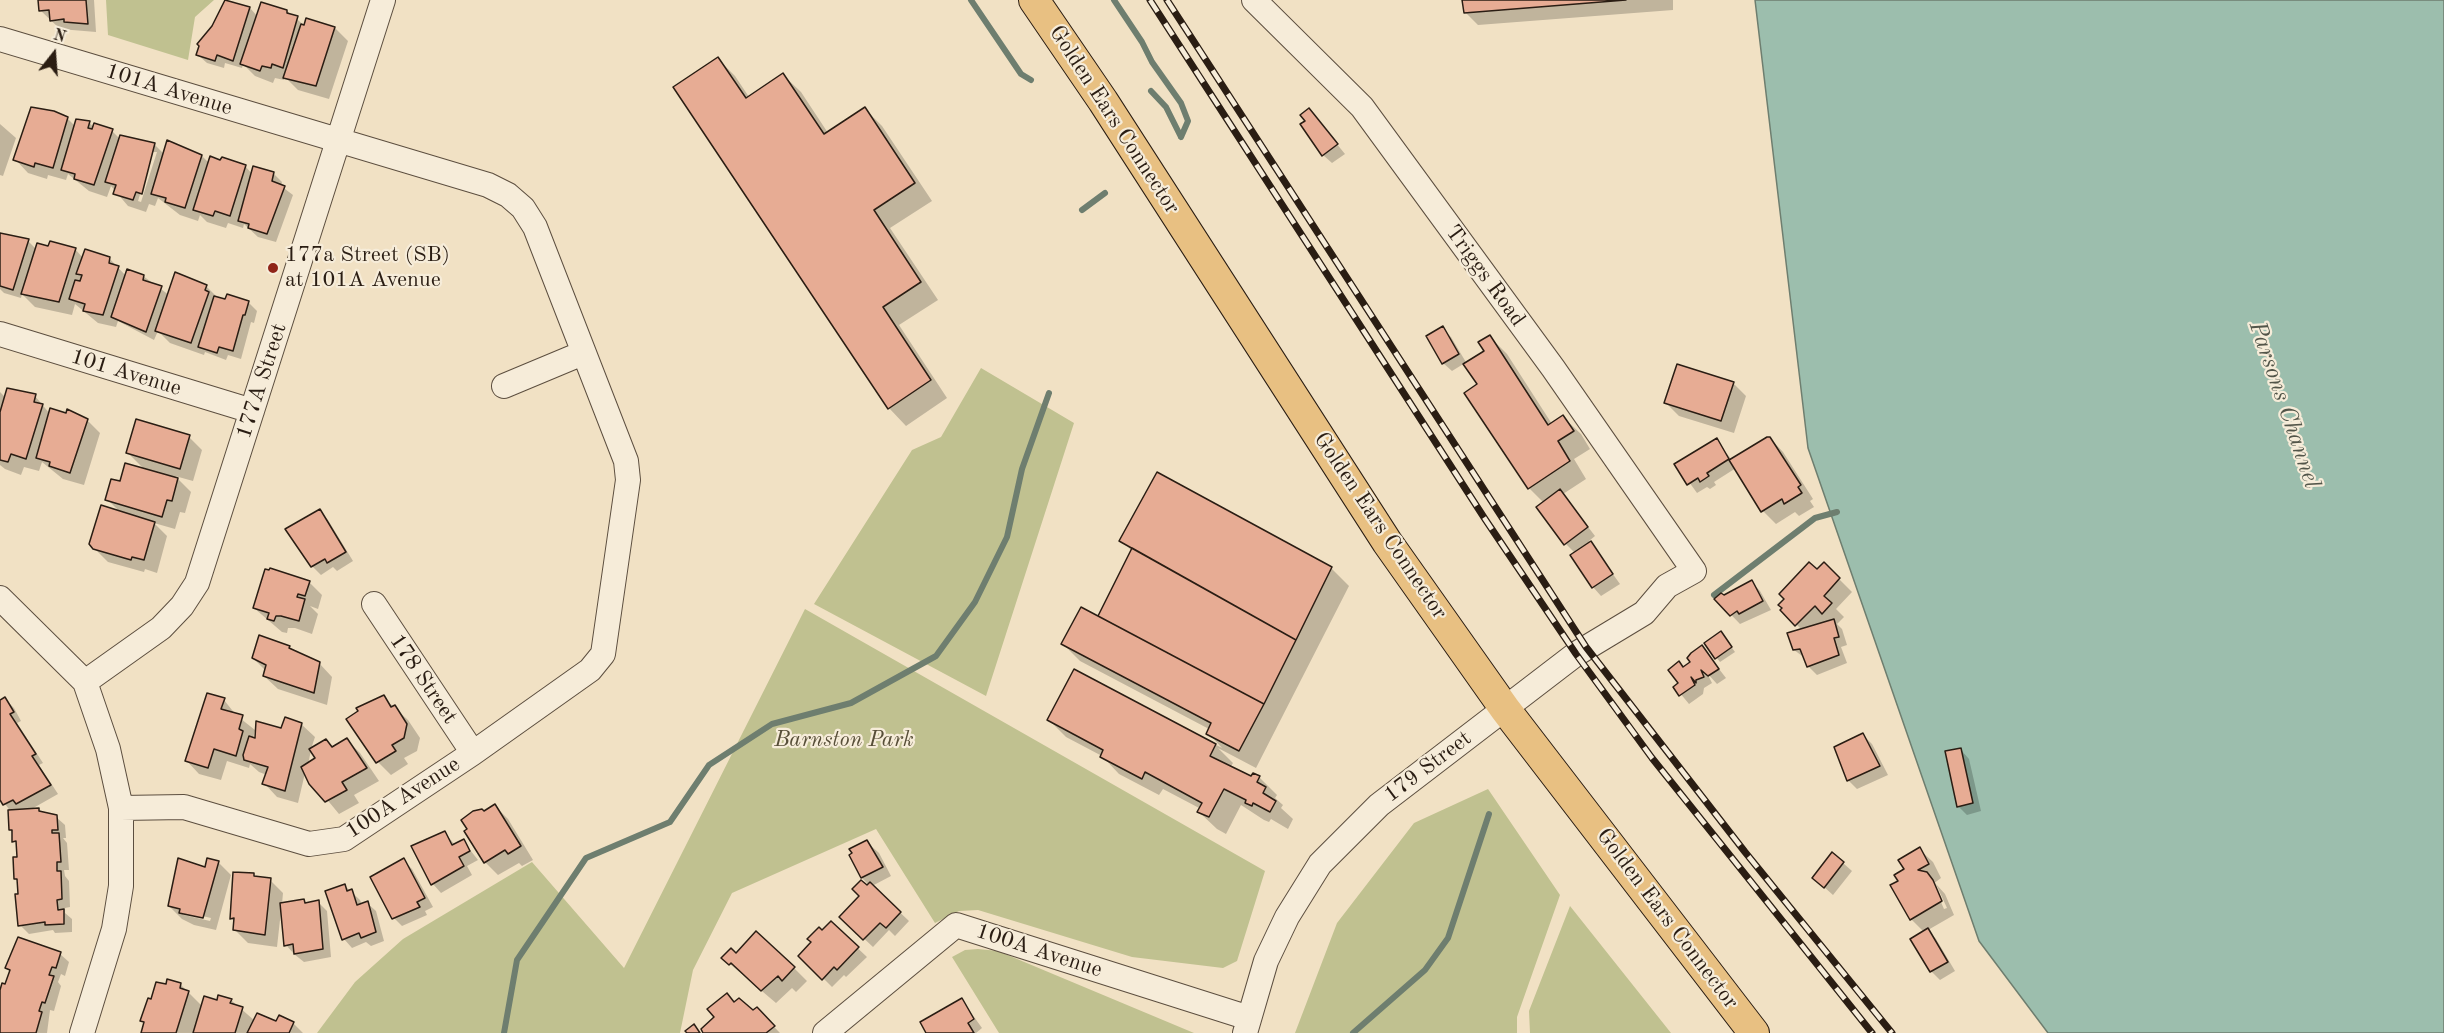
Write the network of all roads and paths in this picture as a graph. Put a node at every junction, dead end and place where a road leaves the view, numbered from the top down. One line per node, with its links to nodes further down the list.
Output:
1 (383, 0): 5 (street, 177A Street)
2 (1034, 0): 14 (main road, Golden Ears Connector)
3 (1254, 0): 10 (street, Triggs Road)
4 (0, 39): 5 (street, 101A Avenue)
5 (338, 141): 7 (street, 101A Avenue); 9 (street, 177A Street)
6 (0, 334): 9 (street, 101 Avenue)
7 (583, 353): 8 (street); 15 (street, 100A Avenue)
8 (504, 386)
9 (252, 411): 13 (street, 177A Street)
10 (1694, 571): 14 (street, 179 Street)
11 (0, 598): 13 (street)
12 (374, 604): 15 (street, 178 Street)
13 (84, 682): 16 (street)
14 (1505, 709): 17 (street, 179 Street); 20 (main road, Golden Ears Connector)
15 (473, 753): 16 (street, 100A Avenue)
16 (121, 808): 18 (street)
17 (1247, 1026): 19 (street, 100A Avenue)
18 (82, 1033)
19 (825, 1033)
20 (1754, 1033)

